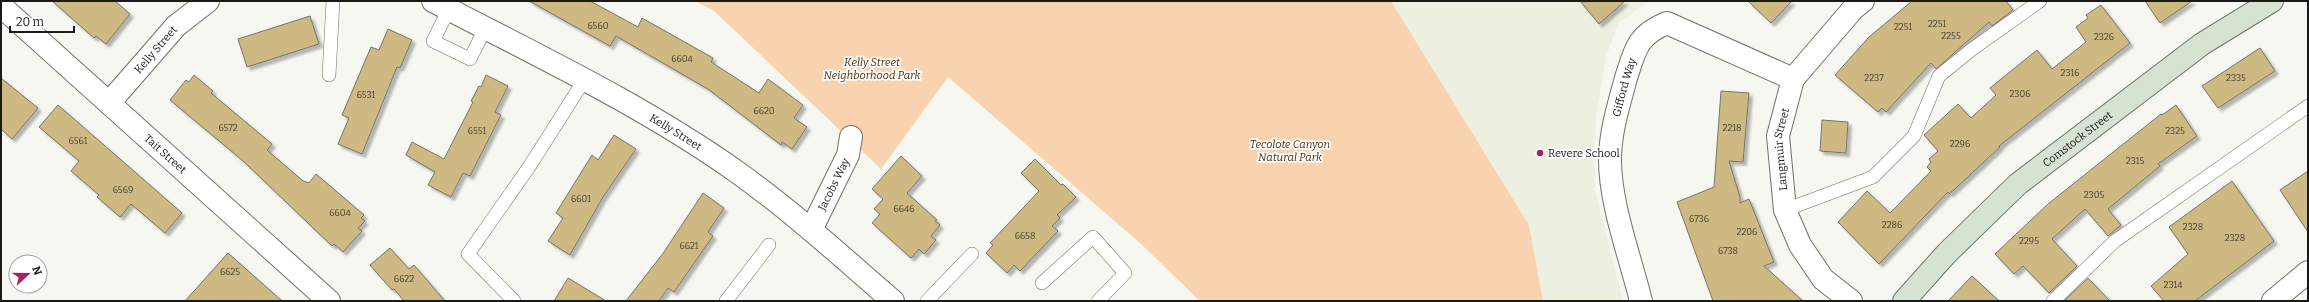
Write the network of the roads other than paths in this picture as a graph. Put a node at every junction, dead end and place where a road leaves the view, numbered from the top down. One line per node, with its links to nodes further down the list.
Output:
1 (208, 1): 12 (street, Kelly Street)
2 (333, 1): 9 (lane)
3 (1862, 1): 11 (street, Langmuir Street)
4 (2040, 1): 15 (lane)
5 (2272, 1): 29 (street, Comstock Street)
6 (441, 5): 8 (street, Kelly Street); 8 (lane)
7 (1, 6): 12 (street, Tait Street)
8 (486, 29): 10 (street, Kelly Street)
9 (329, 76)
10 (585, 78): 16 (street, Kelly Street); 22 (lane)
11 (1793, 79): 15 (street, Langmuir Street); 27 (street, Gifford Way)
12 (108, 103): 21 (street, Tait Street)
13 (2308, 106): 30 (lane)
14 (851, 137): 16 (street, Jacobs Way)
15 (1785, 210): 28 (street, Langmuir Street)
16 (811, 230): 24 (street, Kelly Street)
17 (769, 245): 23 (lane)
18 (972, 254): 25 (lane)
19 (2308, 272): 31 (street)
20 (1042, 283): 26 (lane)
21 (329, 301)
22 (514, 301)
23 (726, 301)
24 (893, 301)
25 (927, 301)
26 (1098, 301)
27 (1641, 301)
28 (1851, 301)
29 (1904, 301)
30 (2053, 301)
31 (2273, 301)

